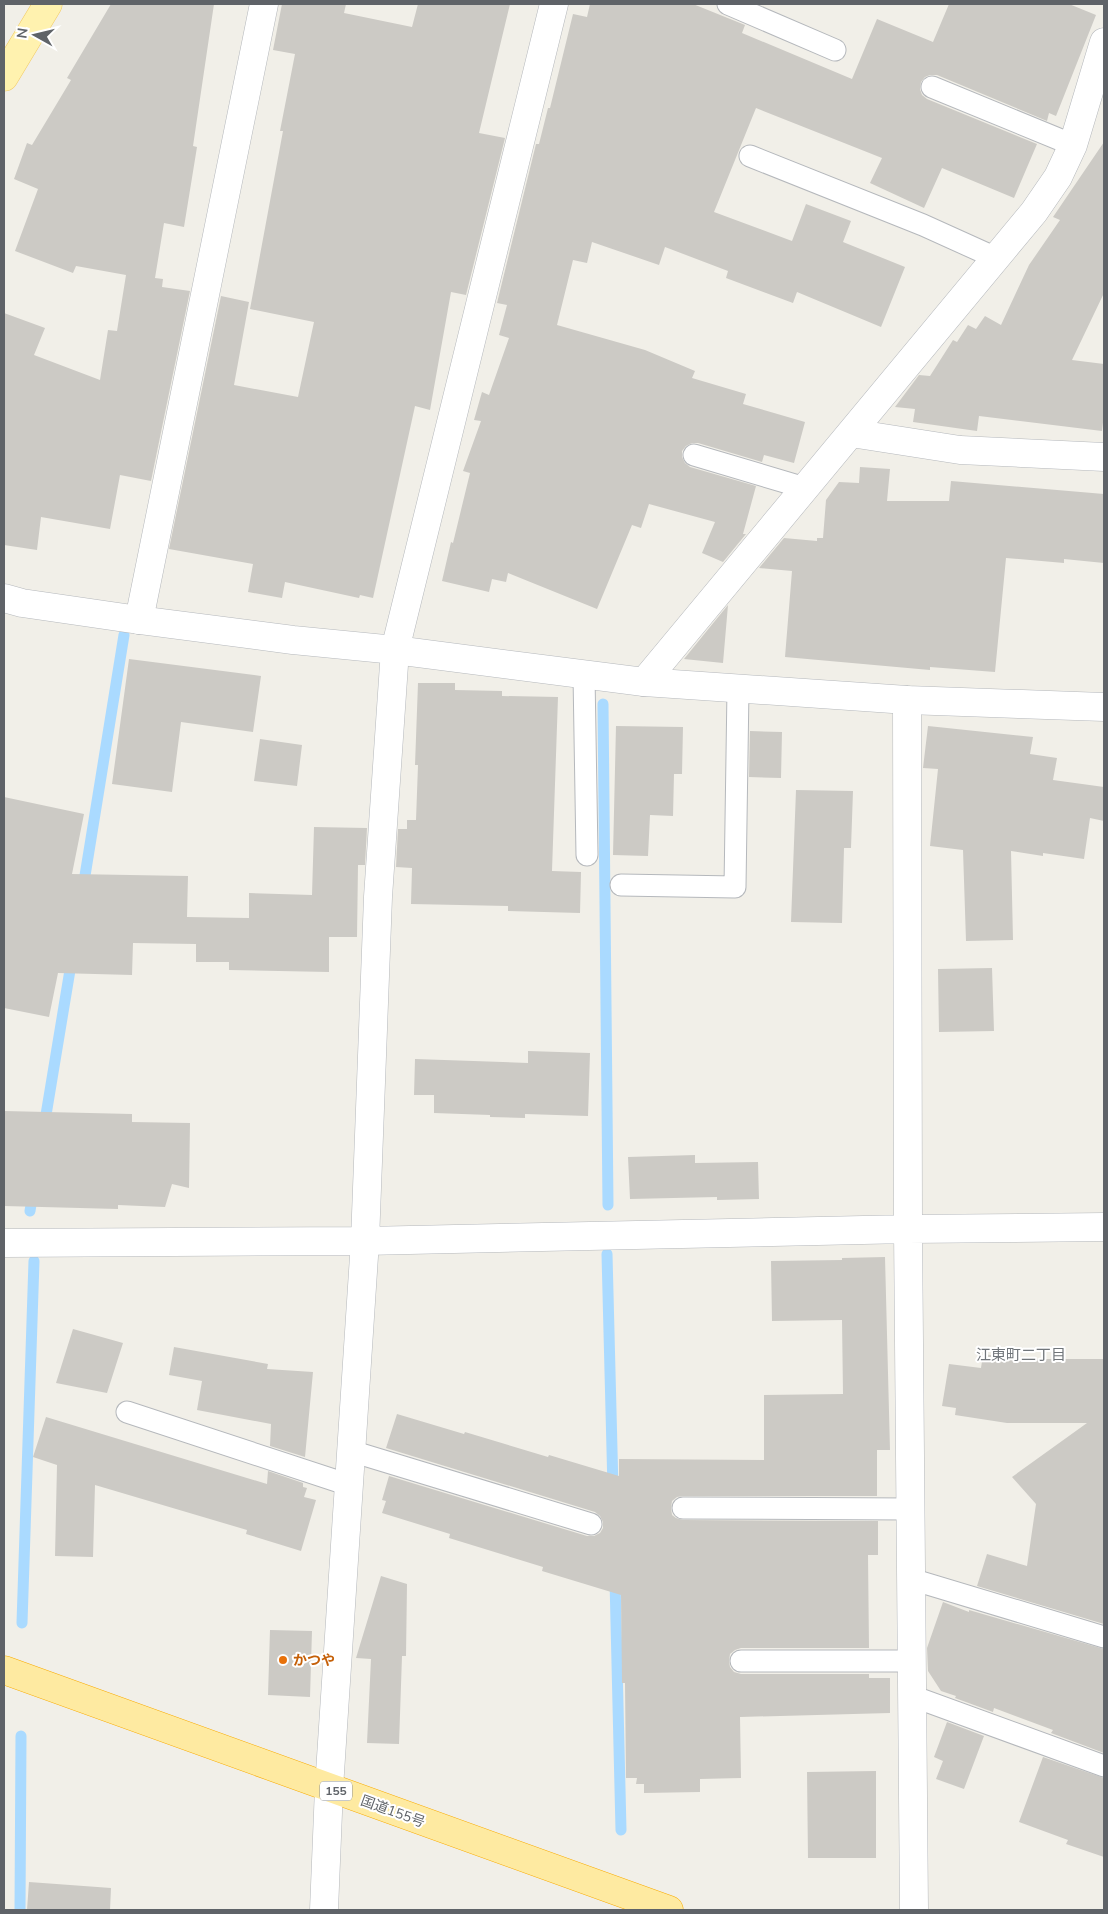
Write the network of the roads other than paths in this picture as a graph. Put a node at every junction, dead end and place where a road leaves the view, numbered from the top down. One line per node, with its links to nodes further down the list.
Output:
1 (48, 4): 7 (main road)
2 (264, 4): 17 (street)
3 (554, 4): 18 (street)
4 (728, 4): 6 (lane)
5 (1104, 42): 9 (street)
6 (835, 50)
7 (4, 77)
8 (932, 87): 9 (lane)
9 (1073, 145): 11 (street)
10 (750, 156): 11 (lane)
11 (996, 258): 12 (street)
12 (851, 433): 14 (street); 15 (street)
13 (694, 455): 15 (lane)
14 (1104, 457)
15 (805, 488): 20 (street)
16 (4, 598): 17 (street)
17 (139, 620): 18 (street)
18 (395, 650): 19 (street); 28 (street)
19 (584, 675): 20 (street); 24 (lane)
20 (644, 682): 21 (street)
21 (738, 689): 22 (street); 25 (lane)
22 (907, 700): 23 (street); 27 (street)
23 (1104, 707)
24 (587, 856)
25 (621, 885)
26 (1104, 1228): 27 (street)
27 (908, 1229): 28 (street); 34 (street)
28 (365, 1241): 29 (street); 31 (street)
29 (4, 1243)
30 (128, 1412): 32 (lane)
31 (352, 1451): 32 (street); 35 (lane)
32 (349, 1485): 43 (street)
33 (683, 1508): 34 (lane)
34 (910, 1509): 36 (street)
35 (591, 1524)
36 (911, 1579): 37 (lane); 39 (street)
37 (1104, 1637)
38 (741, 1660): 39 (lane)
39 (912, 1661): 41 (street)
40 (4, 1670): 43 (highway, 国道155号 / 155)
41 (912, 1696): 42 (lane); 46 (street)
42 (1104, 1766)
43 (330, 1788): 44 (street); 45 (highway, 国道155号 / 155)
44 (324, 1910)
45 (669, 1910)
46 (914, 1910)

